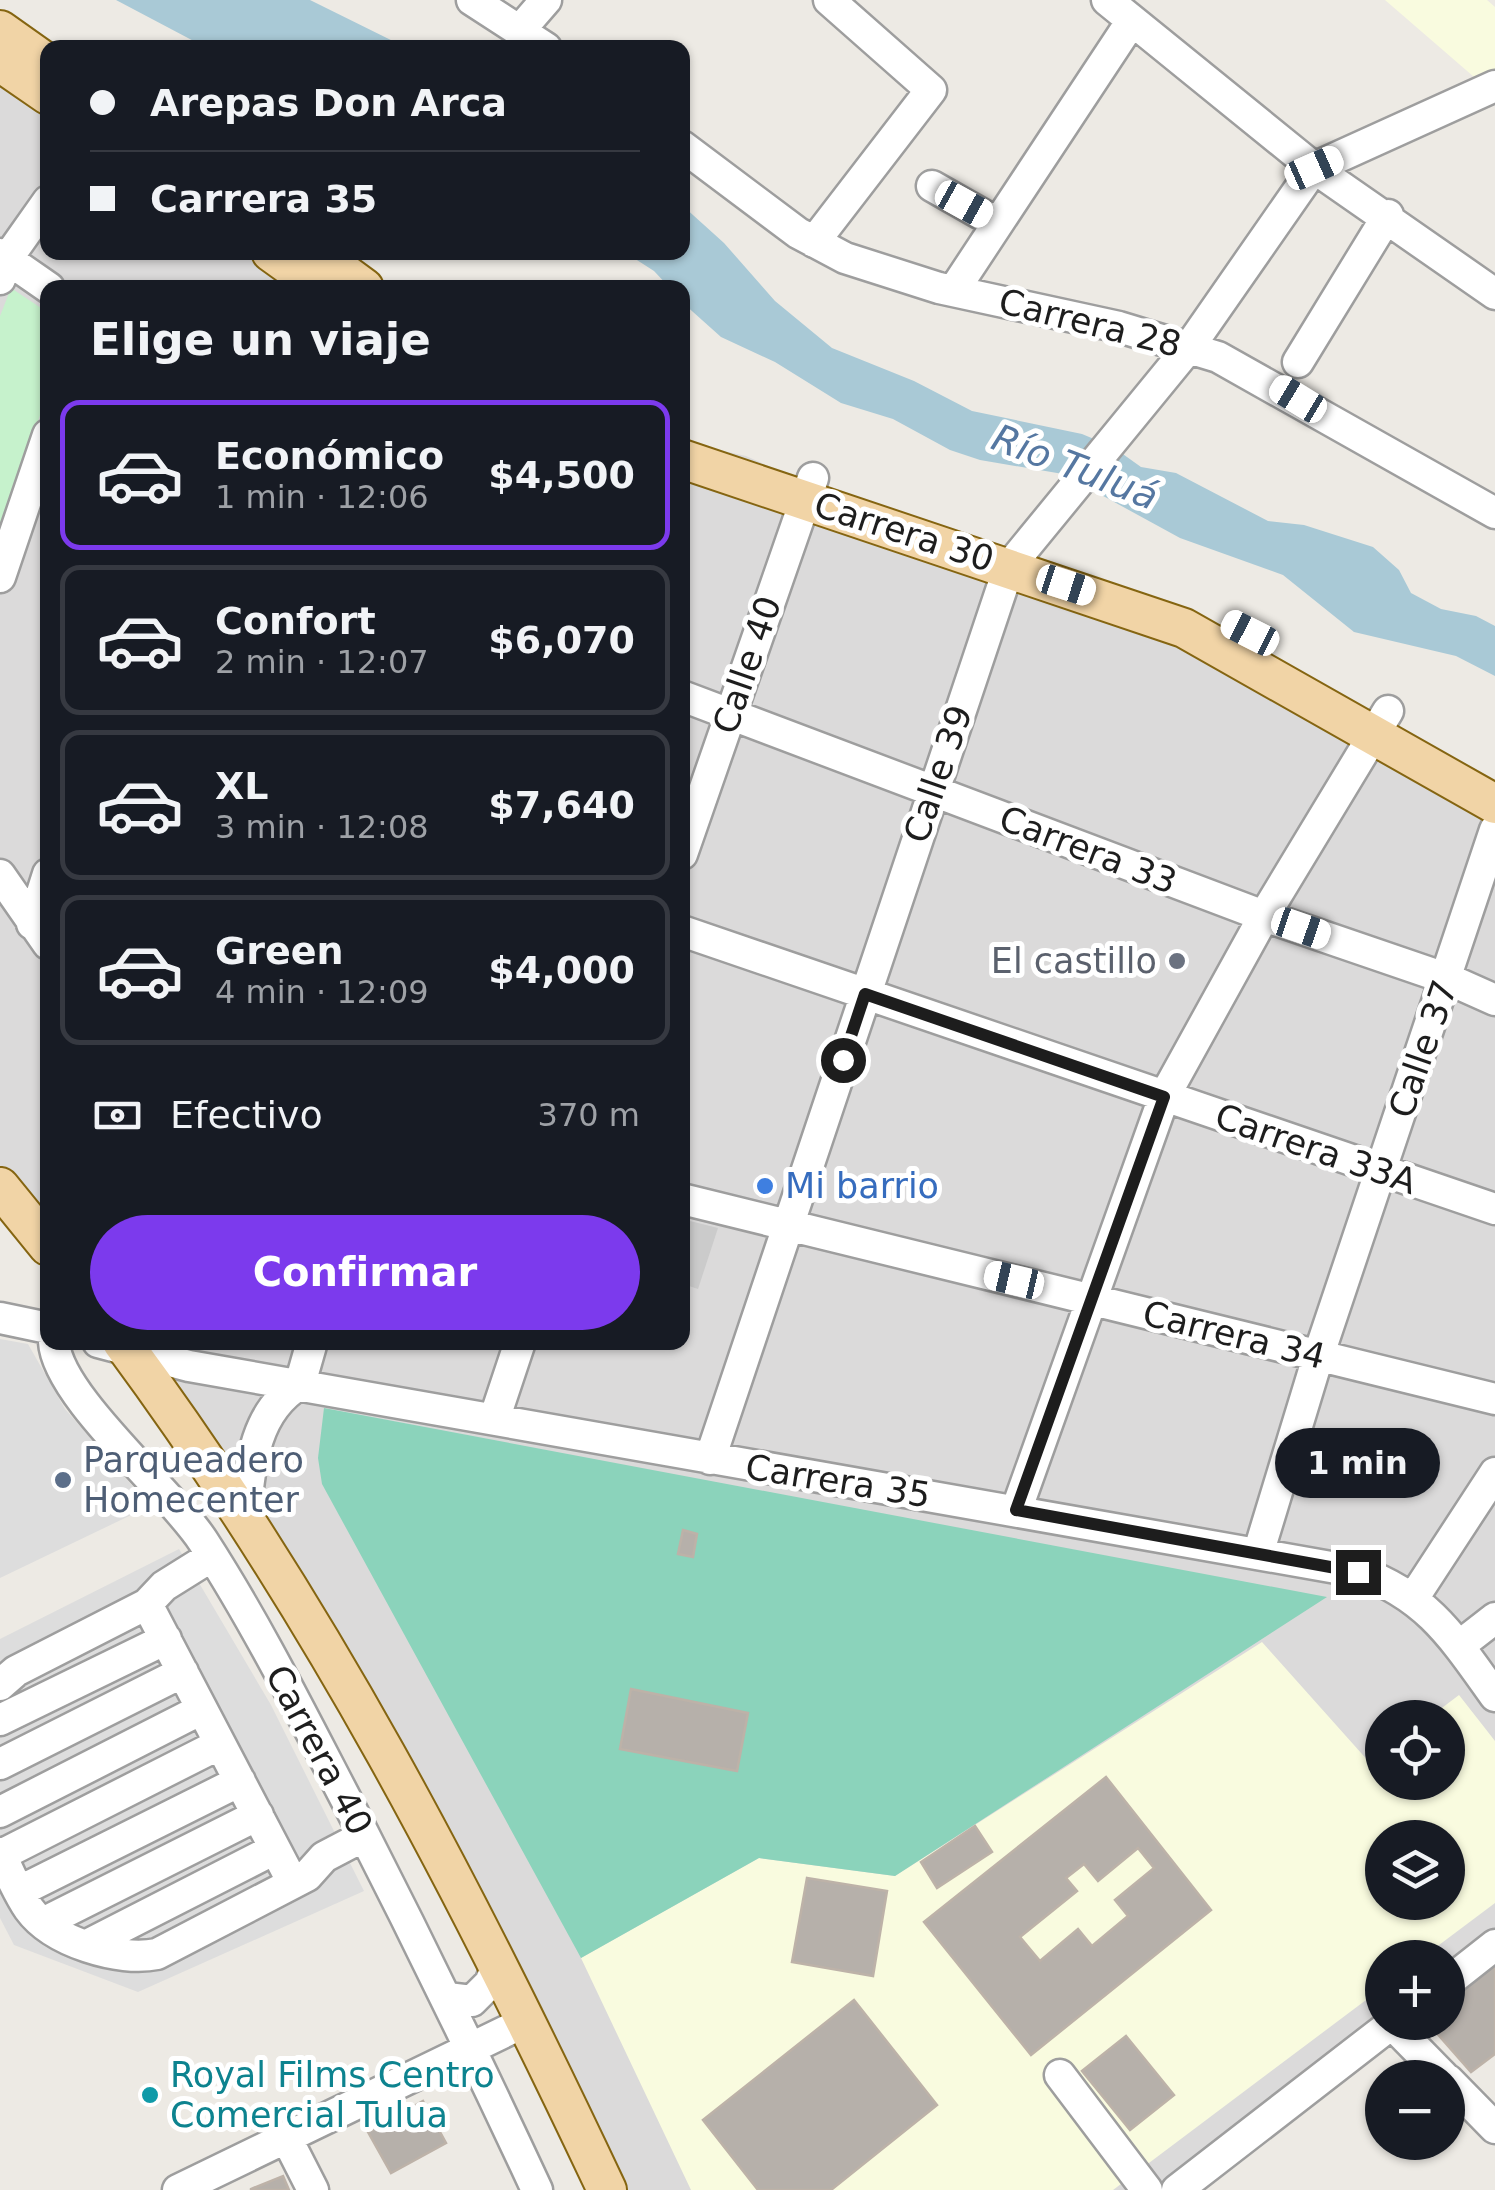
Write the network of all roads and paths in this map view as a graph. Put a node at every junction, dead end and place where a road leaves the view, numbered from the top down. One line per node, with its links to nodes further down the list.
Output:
1 (472, 0): 7 (street)
2 (546, 0): 7 (street)
3 (829, 0): 19 (street)
4 (1107, 0): 5 (street)
5 (1130, 22): 14 (street); 18 (street)
6 (0, 30): 9 (main road)
7 (520, 30): 8 (street)
8 (534, 40)
9 (40, 58)
10 (0, 62): 11 (main road)
11 (40, 90)
12 (1490, 94): 14 (street)
13 (690, 152): 19 (street, Carrera 28)
14 (1314, 168): 17 (street); 28 (street, Calle 39)
15 (932, 186): 18 (street)
16 (40, 212): 22 (street)
17 (1388, 215): 27 (street); 29 (street)
18 (997, 222): 26 (street)
19 (814, 242): 26 (street, Carrera 28)
20 (282, 260): 23 (main road)
21 (326, 260): 24 (main road)
22 (2, 264): 25 (street)
23 (309, 280)
24 (353, 280)
25 (40, 284)
26 (954, 290): 28 (street, Carrera 28)
27 (1495, 294)
28 (1190, 346): 34 (street, Carrera 28); 35 (street, Calle 39)
29 (1298, 362)
30 (690, 438): 33 (main road, Carrera 30)
31 (40, 459): 36 (street)
32 (690, 461): 33 (main road, Carrera 30)
33 (809, 488): 35 (main road, Carrera 30); 38 (street, Calle 40)
34 (1495, 514)
35 (1016, 557): 39 (main road, Carrera 30); 41 (street, Calle 39)
36 (0, 578)
37 (690, 699): 38 (street, Carrera 33)
38 (730, 715): 41 (street, Carrera 33); 44 (street, Calle 40)
39 (1382, 723): 40 (main road, Carrera 30); 42 (main road, Carrera 30); 46 (street)
40 (1495, 774)
41 (931, 790): 46 (street, Carrera 33); 50 (street, Calle 39)
42 (1495, 804)
43 (1495, 830): 49 (street, Calle 37)
44 (690, 831)
45 (0, 874): 47 (street)
46 (1264, 916): 49 (street, Carrera 33); 52 (street)
47 (40, 934)
48 (690, 935): 50 (street, Carrera 33A)
49 (1448, 979): 51 (street, Carrera 33); 53 (street, Calle 37)
50 (865, 994): 52 (street, Carrera 33A); 57 (street, Calle 39)
51 (1495, 1000)
52 (1164, 1097): 53 (street, Carrera 33A); 59 (street)
53 (1381, 1171): 56 (street, Carrera 33A); 68 (street, Calle 37)
54 (0, 1187): 58 (main road)
55 (690, 1201): 57 (street, Carrera 34)
56 (1495, 1210)
57 (788, 1225): 59 (street, Carrera 34); 72 (street, Calle 39)
58 (40, 1236)
59 (1090, 1298): 68 (street, Carrera 34); 74 (street)
60 (0, 1318): 61 (street)
61 (40, 1326)
62 (55, 1350): 77 (street, Carrera 40)
63 (120, 1350): 75 (main road, Carrera 40)
64 (148, 1350): 67 (street, Carrera 35)
65 (310, 1350): 69 (street)
66 (517, 1350): 71 (street)
67 (180, 1354): 69 (street, Carrera 35)
68 (1318, 1357): 70 (street, Carrera 34); 76 (street, Calle 37)
69 (300, 1384): 71 (street, Carrera 35); 75 (street)
70 (1495, 1400)
71 (495, 1417): 72 (street, Carrera 35)
72 (710, 1460): 74 (street, Carrera 35)
73 (1495, 1473): 78 (street)
74 (1016, 1510): 76 (street, Carrera 35)
75 (245, 1516): 101 (main road, Carrera 40)
76 (1258, 1554): 78 (street, Carrera 35)
77 (217, 1563): 79 (street); 93 (street, Carrera 40)
78 (1414, 1597): 82 (street, Carrera 35)
79 (147, 1604): 81 (street); 84 (street)
80 (1495, 1618): 82 (street)
81 (166, 1639): 83 (street); 87 (street)
82 (1459, 1646): 85 (street, Carrera 35)
83 (183, 1672): 86 (street); 89 (street)
84 (0, 1685)
85 (1495, 1696)
86 (202, 1709): 88 (street); 91 (street)
87 (0, 1720)
88 (220, 1744): 90 (street); 95 (street)
89 (0, 1764)
90 (240, 1781): 92 (street); 97 (street)
91 (0, 1812)
92 (258, 1815): 94 (street); 98 (street)
93 (369, 1844): 96 (street); 103 (street, Carrera 40)
94 (275, 1849): 96 (street); 99 (street)
95 (0, 1854): 97 (street)
96 (300, 1880): 99 (street)
97 (20, 1892): 98 (street)
98 (44, 1923): 99 (street)
99 (90, 1944)
100 (1495, 1945): 102 (street)
101 (498, 1963): 103 (street); 104 (main road, Carrera 40)
102 (1465, 1969)
103 (447, 1998): 107 (street, Carrera 40)
104 (527, 2022): 107 (street); 116 (main road, Carrera 40)
105 (1371, 2040): 118 (street)
106 (1409, 2040): 108 (street)
107 (470, 2047): 112 (street); 115 (street, Carrera 40)
108 (1429, 2060)
109 (1060, 2074): 117 (street)
110 (1465, 2097): 111 (street)
111 (1495, 2128)
112 (286, 2138): 113 (street); 114 (street)
113 (178, 2190)
114 (313, 2190)
115 (537, 2190)
116 (607, 2190)
117 (1147, 2190)
118 (1177, 2190)

